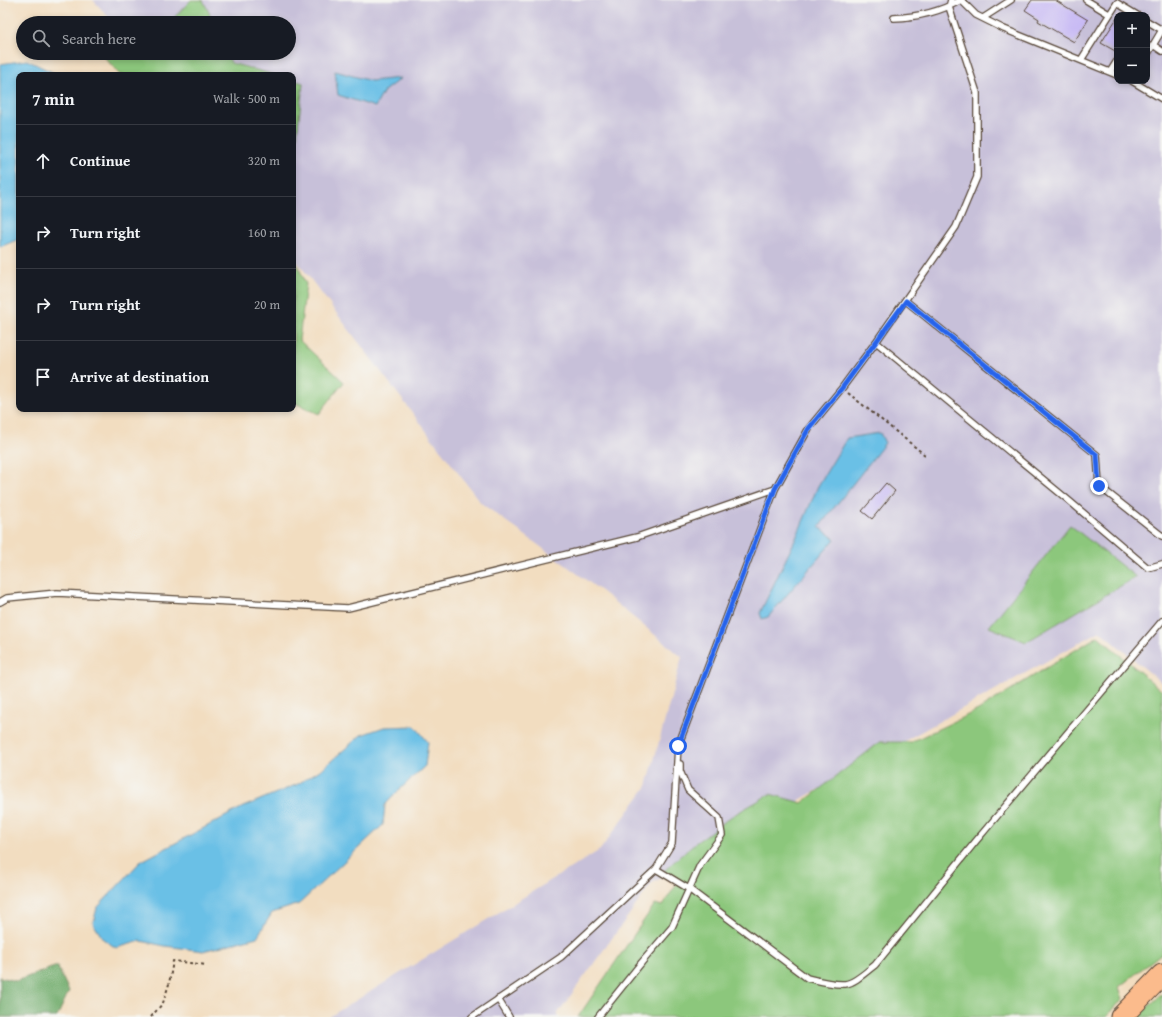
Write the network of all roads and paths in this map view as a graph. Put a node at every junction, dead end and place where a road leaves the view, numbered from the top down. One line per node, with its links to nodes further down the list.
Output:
1 (951, 0): 6 (lane)
2 (961, 0): 6 (lane); 10 (lane)
3 (1011, 0): 10 (lane)
4 (1086, 0): 8 (lane)
5 (1119, 2): 7 (lane); 8 (lane)
6 (949, 7): 9 (lane); 22 (lane)
7 (1133, 12)
8 (1109, 14): 16 (lane)
9 (894, 18)
10 (982, 18): 16 (lane)
11 (1150, 23): 12 (lane)
12 (1162, 30): 13 (lane)
13 (1153, 45): 14 (lane); 15 (lane)
14 (1150, 50)
15 (1162, 51)
16 (1081, 60): 18 (lane)
17 (1114, 66): 18 (lane)
18 (1110, 72): 19 (lane)
19 (1114, 74)
20 (1137, 84): 21 (lane)
21 (1162, 99)
22 (906, 301): 23 (lane); 27 (lane)
23 (876, 342): 24 (lane); 28 (lane)
24 (842, 388): 25 (path); 26 (lane)
25 (925, 455)
26 (775, 489): 29 (lane); 31 (lane)
27 (1162, 536)
28 (1162, 564)
29 (0, 602)
30 (1162, 621): 33 (lane)
31 (678, 746): 32 (lane); 33 (lane)
32 (656, 869): 33 (lane); 36 (lane)
33 (689, 889): 40 (lane)
34 (207, 965): 37 (path)
35 (1162, 975): 41 (highway)
36 (498, 999): 38 (lane); 39 (lane)
37 (151, 1017)
38 (472, 1017)
39 (509, 1017)
40 (598, 1017)
41 (1121, 1017)

